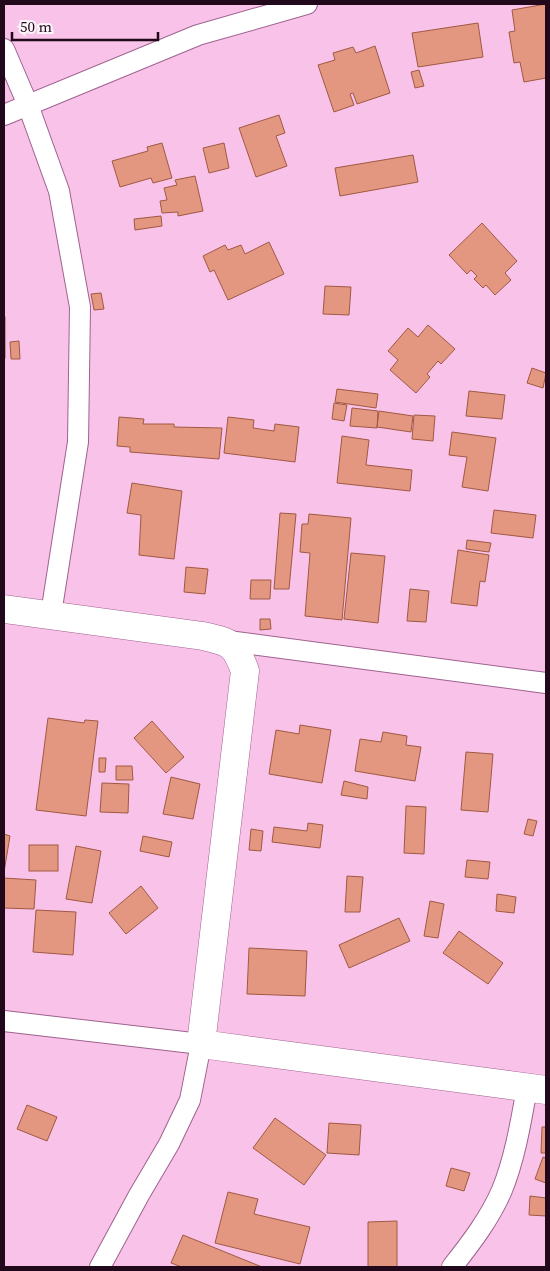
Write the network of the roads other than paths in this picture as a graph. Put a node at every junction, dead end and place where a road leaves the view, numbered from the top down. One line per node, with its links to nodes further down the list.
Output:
1 (307, 4): 3 (street)
2 (4, 48): 3 (street)
3 (28, 105): 4 (street); 6 (street)
4 (4, 115)
5 (4, 609): 6 (street)
6 (51, 614): 7 (street)
7 (228, 641): 8 (street); 10 (street)
8 (546, 683)
9 (4, 1021): 10 (street)
10 (201, 1044): 11 (street); 12 (street)
11 (537, 1089): 13 (street)
12 (100, 1267)
13 (452, 1267)

